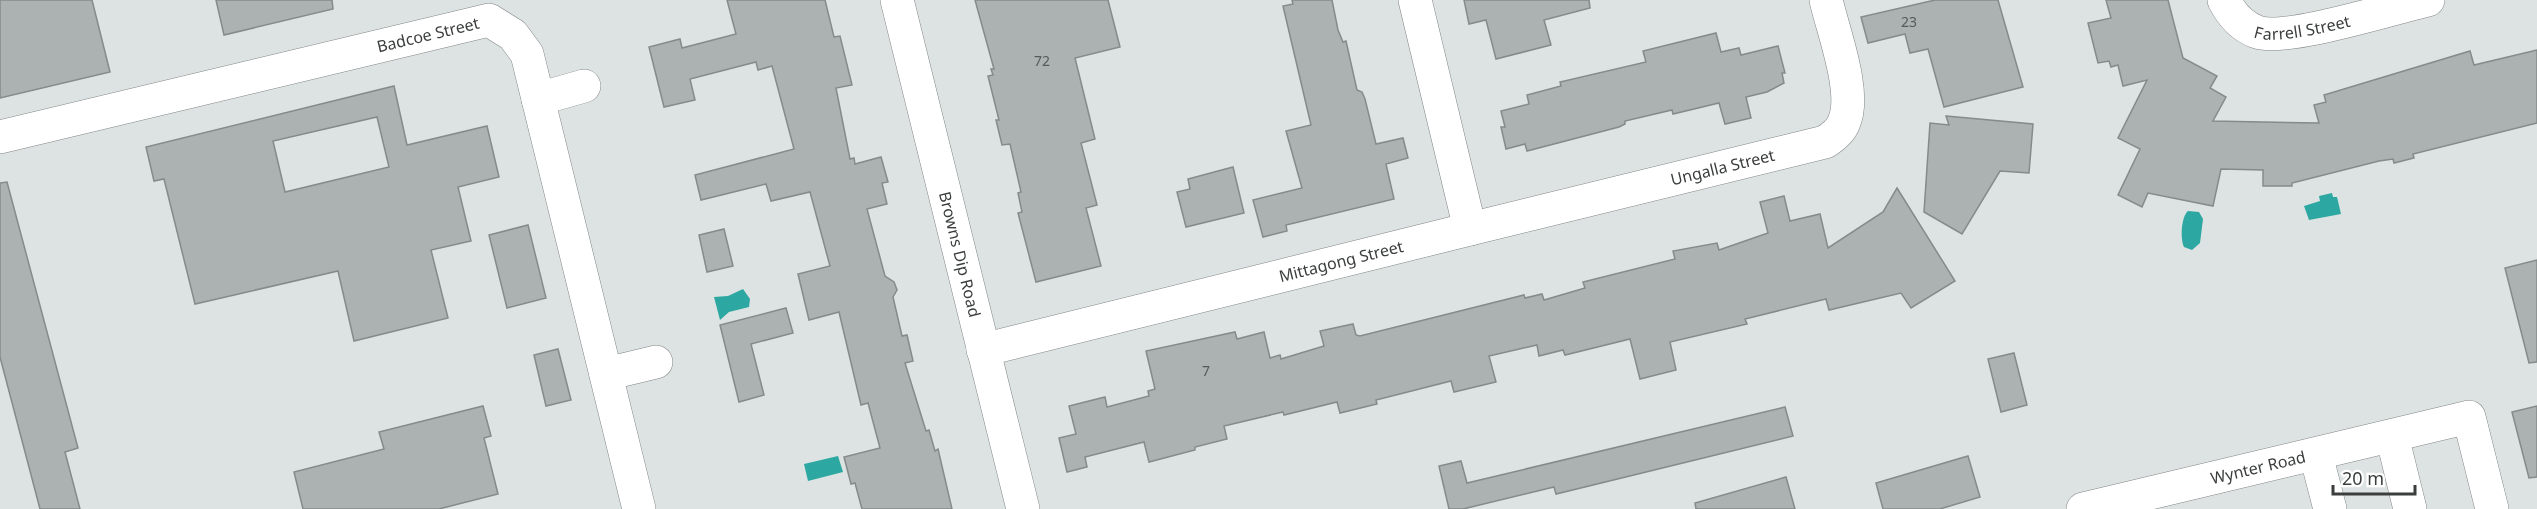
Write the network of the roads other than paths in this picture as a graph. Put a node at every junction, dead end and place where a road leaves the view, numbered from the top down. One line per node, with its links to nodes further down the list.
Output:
1 (897, 0): 10 (street, Browns Dip Road)
2 (1415, 0): 9 (street)
3 (1826, 0): 9 (street, Ungalla Street)
4 (2224, 0): 5 (street, Farrell Street)
5 (2428, 0)
6 (584, 86): 7 (street)
7 (538, 99): 8 (street, Badcoe Street); 12 (street, Badcoe Street)
8 (0, 136)
9 (1470, 229): 10 (street, Mittagong Street)
10 (983, 350): 16 (street, Browns Dip Road)
11 (656, 362): 12 (street)
12 (606, 374): 15 (street, Badcoe Street)
13 (2392, 436): 14 (street, Wynter Road); 19 (street); 20 (street, Wynter Road)
14 (2316, 455): 17 (street, Wynter Road); 18 (street)
15 (639, 509)
16 (1023, 509)
17 (2083, 509)
18 (2330, 509)
19 (2410, 509)
20 (2492, 509)

